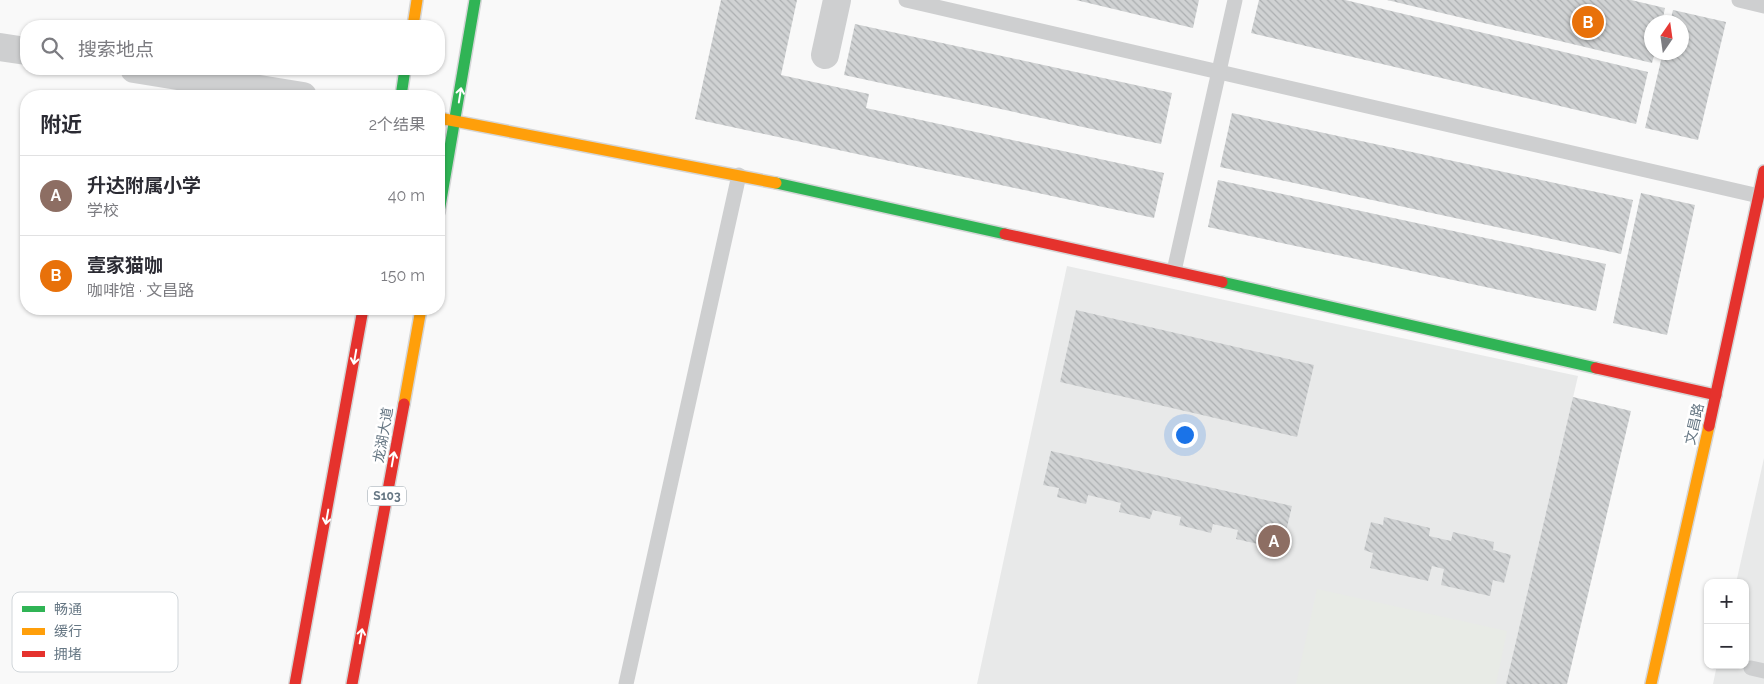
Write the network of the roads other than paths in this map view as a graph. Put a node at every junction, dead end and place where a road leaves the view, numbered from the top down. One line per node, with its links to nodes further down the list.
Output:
1 (417, 0): 8 (main road)
2 (475, 0): 18 (main road, one-way to 2)
3 (837, 0): 11 (street)
4 (906, 0): 12 (lane)
5 (1235, 0): 12 (lane)
6 (1739, 0): 7 (lane)
7 (1764, 6)
8 (413, 20)
9 (0, 47): 10 (street)
10 (20, 50)
11 (825, 55)
12 (1218, 72): 22 (lane); 23 (lane)
13 (172, 75): 15 (street)
14 (404, 75): 16 (main road)
15 (265, 90)
16 (402, 90)
17 (445, 119): 18 (main road)
18 (456, 121): 20 (main road); 21 (main road)
19 (1764, 171): 22 (main road, 文昌路)
20 (739, 175): 23 (main road); 29 (lane)
21 (445, 180)
22 (1759, 196): 26 (main road, 文昌路)
23 (1174, 271): 26 (main road)
24 (363, 315): 27 (main road, one-way to 27)
25 (420, 315): 28 (main road, 龙湖大道 / S103, one-way to 25)
26 (1716, 395): 30 (main road, 文昌路)
27 (296, 684)
28 (352, 684)
29 (626, 684)
30 (1651, 684)

